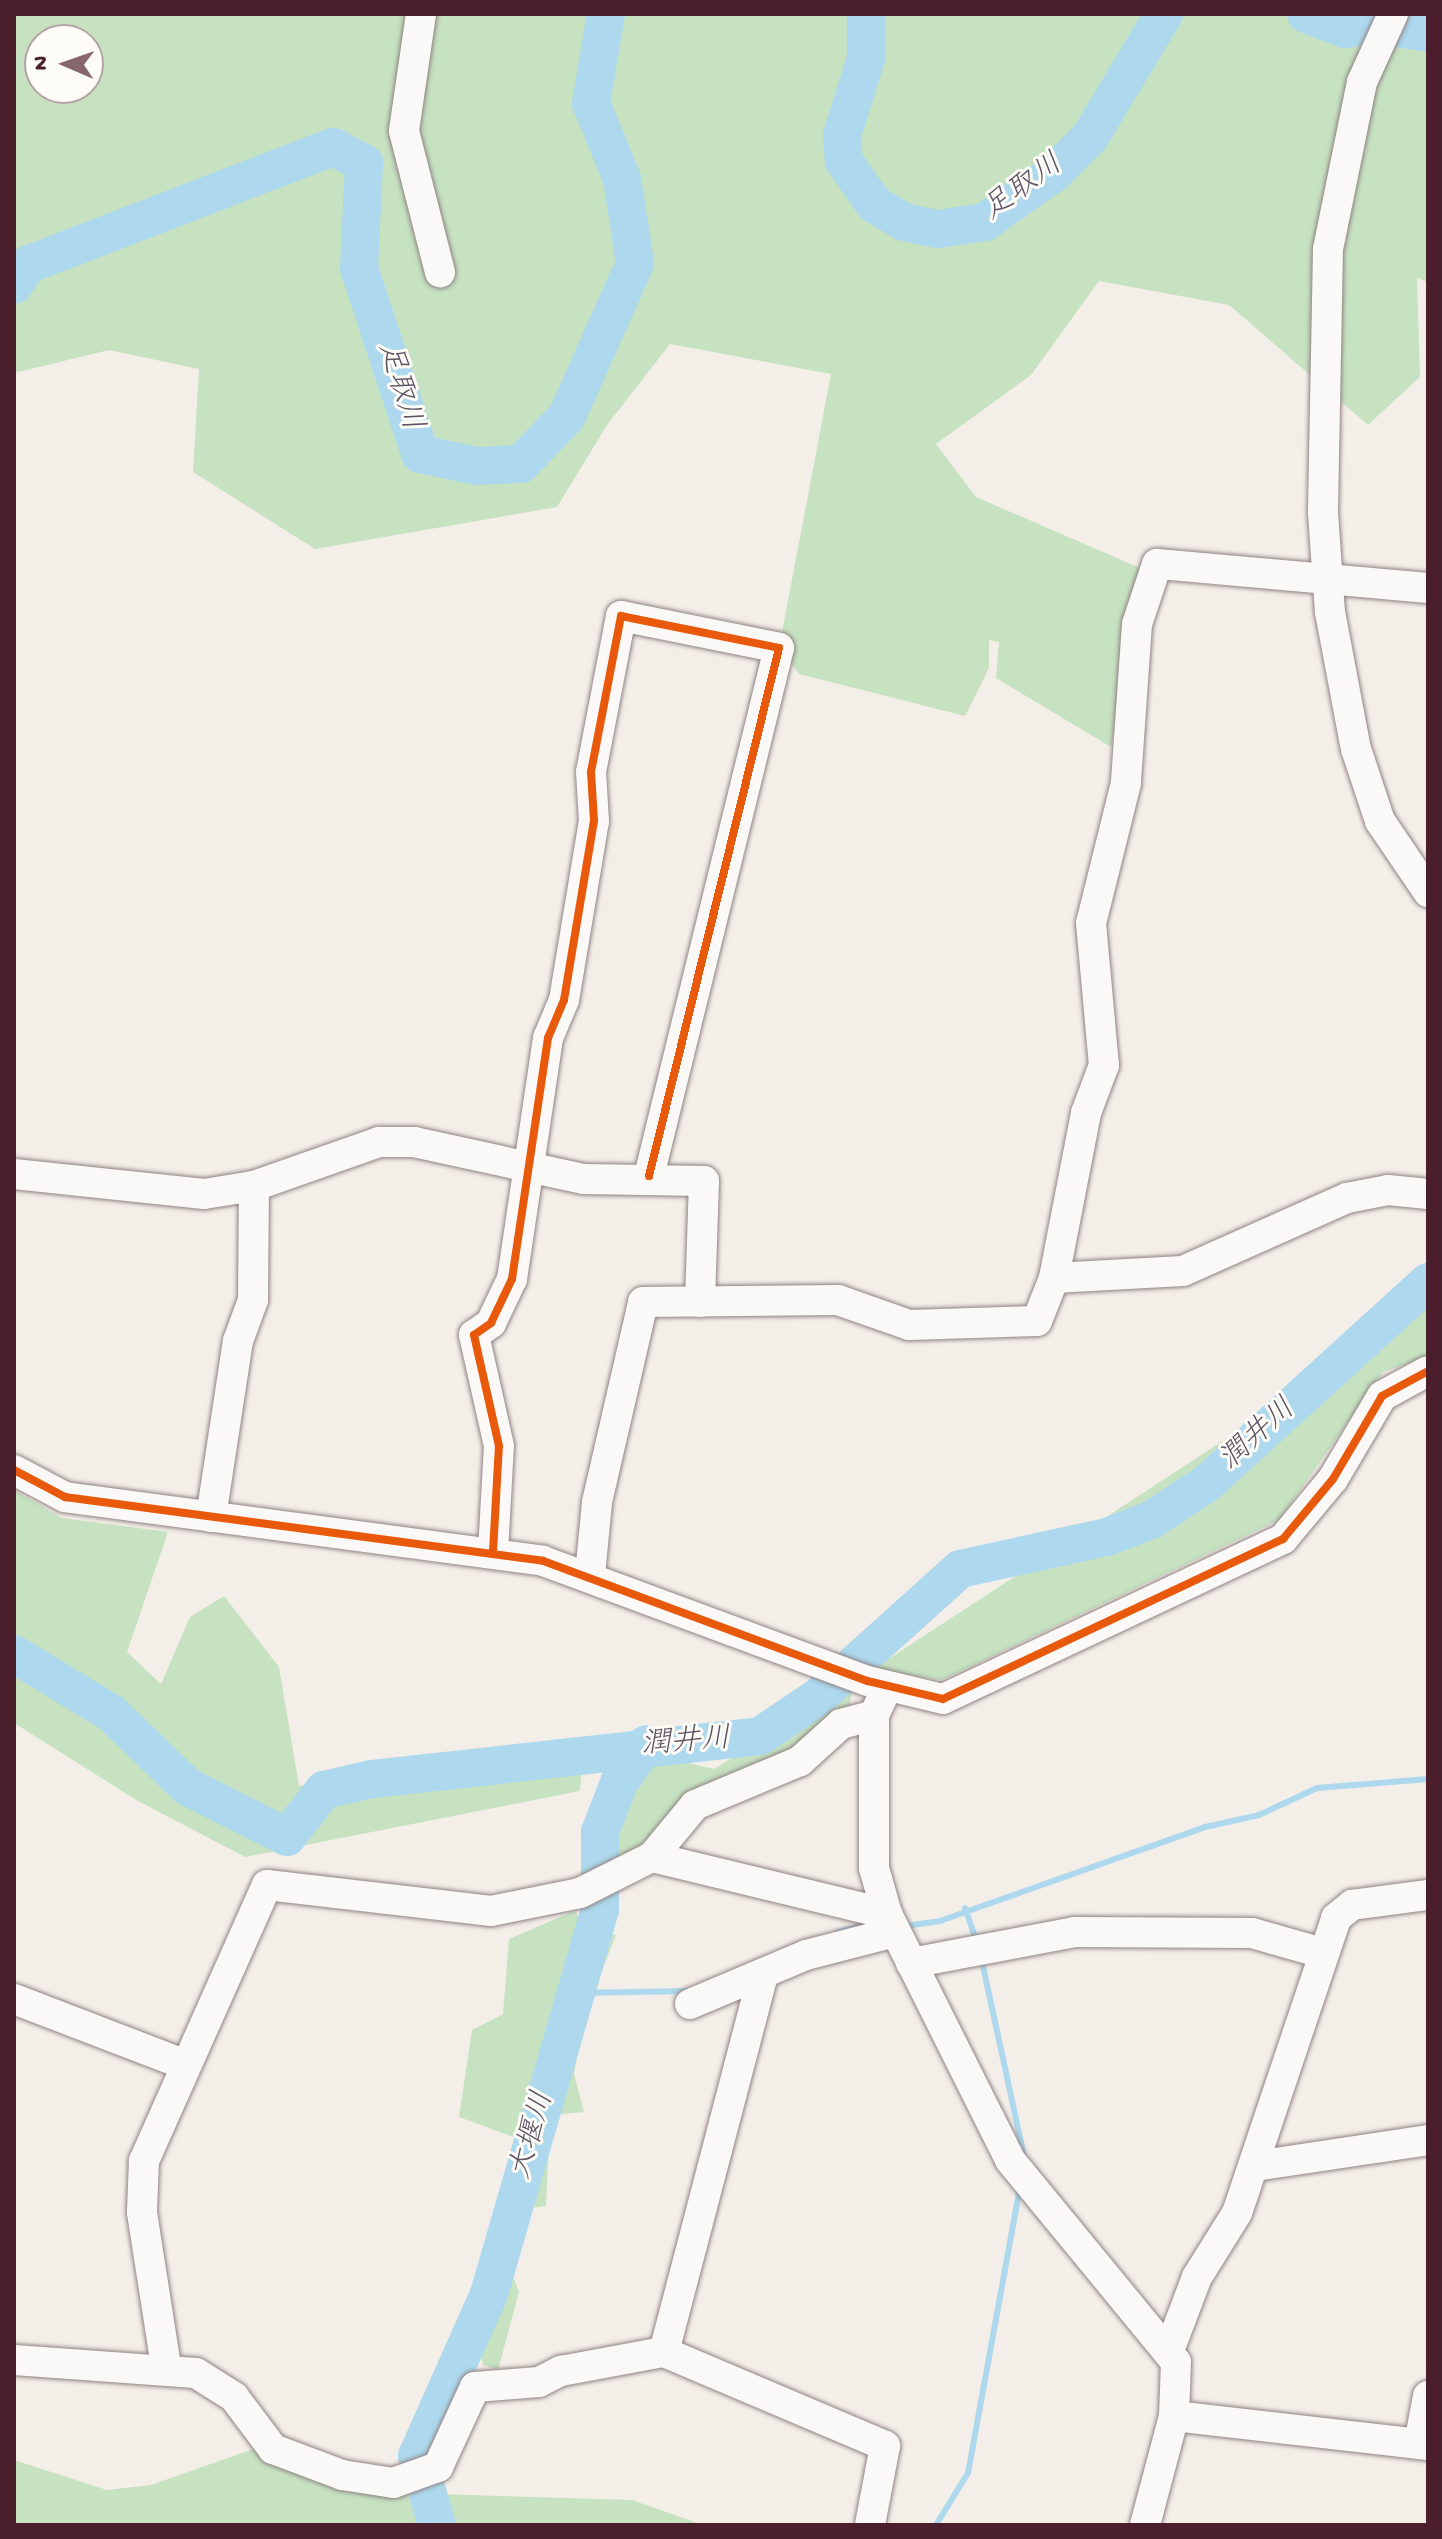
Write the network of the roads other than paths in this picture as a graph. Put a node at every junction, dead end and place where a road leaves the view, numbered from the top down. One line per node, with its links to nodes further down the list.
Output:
1 (421, 14): 3 (street)
2 (1393, 14): 4 (street)
3 (440, 272)
4 (1329, 577): 5 (street); 6 (street); 12 (street)
5 (1428, 588)
6 (1428, 892)
7 (526, 1169): 9 (street); 9 (street); 10 (street); 17 (street)
8 (14, 1174): 10 (street)
9 (649, 1176): 13 (street)
10 (254, 1186): 16 (street)
11 (1428, 1194): 12 (street)
12 (1054, 1278): 13 (street)
13 (700, 1302): 18 (street)
14 (1428, 1371): 19 (street)
15 (14, 1470): 16 (street)
16 (211, 1517): 17 (street)
17 (493, 1552): 18 (street)
18 (590, 1575): 19 (street)
19 (876, 1695): 20 (street); 22 (street)
20 (641, 1863): 22 (street); 28 (street)
21 (1428, 1895): 23 (street)
22 (891, 1923): 24 (street); 25 (street)
23 (1322, 1953): 24 (street); 30 (street)
24 (911, 1963): 31 (street)
25 (762, 1978): 27 (street); 32 (street)
26 (14, 1999): 28 (street)
27 (690, 2004)
28 (183, 2064): 34 (street)
29 (1428, 2140): 30 (street)
30 (1255, 2166): 31 (street)
31 (1170, 2348): 36 (street)
32 (664, 2352): 34 (street); 38 (street)
33 (14, 2360): 34 (street)
34 (166, 2366)
35 (1428, 2396): 37 (street)
36 (1174, 2416): 37 (street); 39 (street)
37 (1423, 2445)
38 (877, 2523)
39 (1145, 2525)

